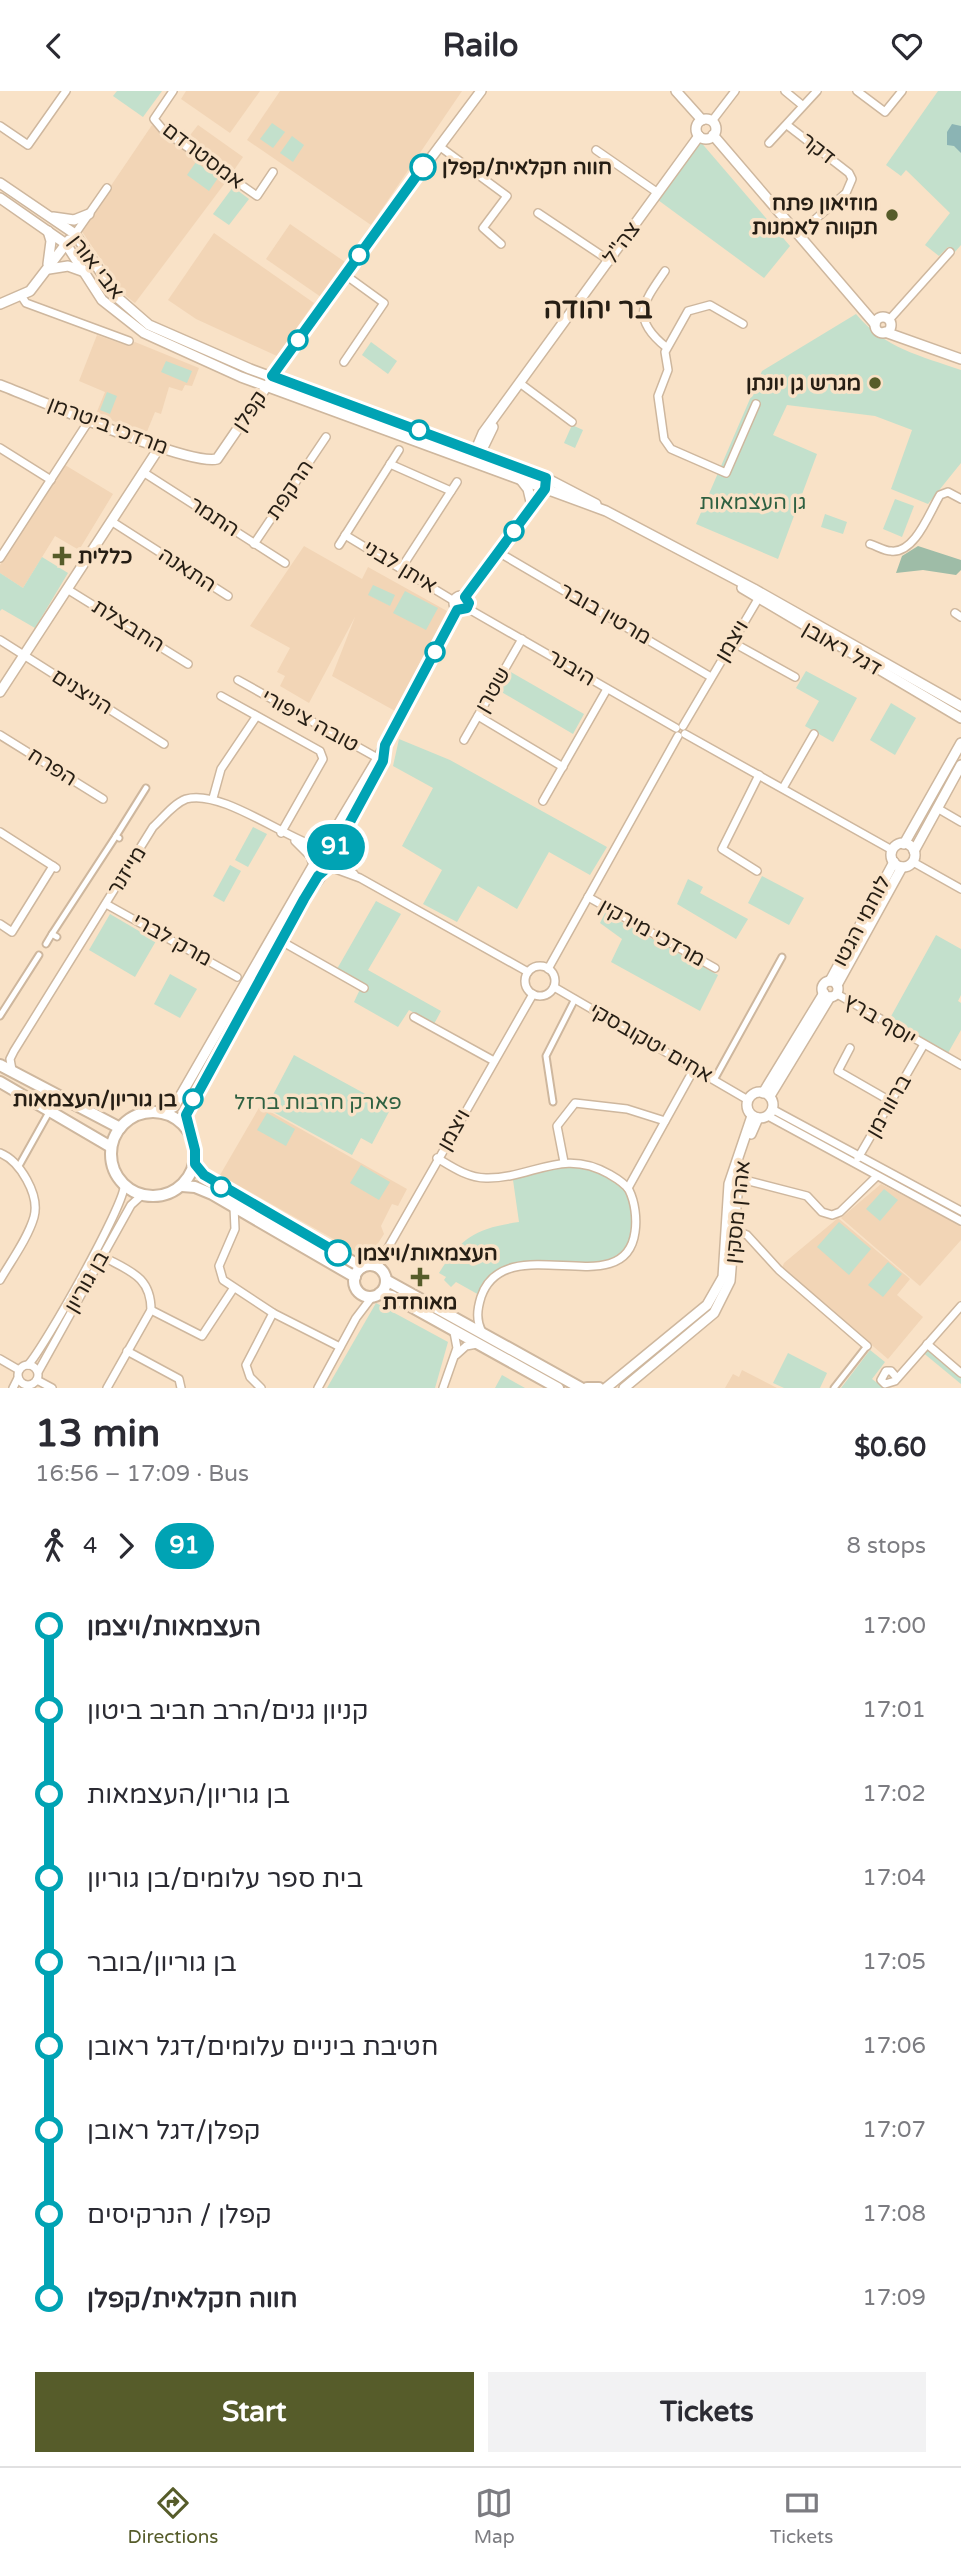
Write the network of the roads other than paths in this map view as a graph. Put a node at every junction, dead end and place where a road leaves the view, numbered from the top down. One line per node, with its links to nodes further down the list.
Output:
1 (66, 91): 13 (street)
2 (173, 91): 20 (street, אמסטרדם)
3 (481, 91): 18 (street, קפלן)
4 (677, 91): 11 (street)
5 (735, 91): 12 (street)
6 (785, 91): 10 (street)
7 (817, 91): 10 (street)
8 (857, 91): 9 (street)
9 (902, 91)
10 (802, 105): 14 (street)
11 (702, 120): 12 (street); 16 (street)
12 (712, 121): 15 (street)
13 (0, 125)
14 (787, 125): 17 (street); 29 (street, דקר)
15 (713, 135): 16 (street); 29 (street)
16 (699, 136): 23 (street, צה"ל)
17 (769, 143)
18 (439, 146): 32 (street); 38 (street, קפלן)
19 (596, 150): 23 (street)
20 (273, 172)
21 (0, 183): 27 (street, אבי אורן)
22 (107, 188): 26 (street)
23 (658, 193): 34 (street, צה"ל)
24 (0, 198): 28 (street, אבי אורן)
25 (538, 213): 34 (street)
26 (89, 214): 27 (street); 30 (street)
27 (48, 216): 30 (street, אבי אורן)
28 (48, 231): 31 (street, אבי אורן); 35 (street)
29 (799, 233): 42 (street)
30 (75, 234): 31 (street); 47 (street, אבי אורן)
31 (66, 244): 35 (street); 36 (street, אבי אורן)
32 (501, 244)
33 (950, 252): 42 (street)
34 (610, 261): 49 (street, צה"ל)
35 (47, 269): 36 (street); 39 (street)
36 (82, 271): 50 (street, אבי אורן)
37 (665, 271): 44 (street)
38 (344, 274): 46 (street); 47 (street, קפלן)
39 (22, 297): 40 (street); 43 (street)
40 (0, 304)
41 (743, 324): 44 (street)
42 (884, 324): 45 (street)
43 (129, 341)
44 (666, 347): 51 (street)
45 (961, 359)
46 (344, 362)
47 (272, 376): 50 (street, קפלן); 58 (street, דגל ראובן)
48 (0, 384): 52 (street, מרדכי ביטרמן)
49 (521, 384): 53 (street); 58 (street, צה"ל)
50 (267, 386): 59 (street, קפלן); 60 (street, דגל ראובן)
51 (756, 404)
52 (90, 419): 55 (street, מרדכי ביטרמן); 65 (street)
53 (572, 422)
54 (326, 437): 75 (street, הרקפת)
55 (159, 447): 59 (street, מרדכי ביטרמן); 62 (street)
56 (0, 448): 65 (street)
57 (398, 450): 61 (street)
58 (478, 452): 60 (street, צה"ל); 63 (street, דגל ראובן)
59 (217, 459)
60 (474, 462): 64 (street, דגל ראובן)
61 (390, 464): 68 (street); 74 (street)
62 (143, 472): 73 (street); 75 (street, התמר)
63 (546, 478): 67 (street); 71 (street, דגל ראובן)
64 (520, 479): 67 (street, דגל ראובן); 70 (street)
65 (51, 480): 78 (street)
66 (457, 482): 68 (street)
67 (542, 487): 70 (street); 71 (street, דגל ראובן); 72 (street)
68 (452, 491): 82 (street)
69 (961, 499): 76 (street)
70 (531, 502): 72 (street)
71 (606, 511): 85 (street, דגל ראובן)
72 (527, 514): 79 (street)
73 (111, 521): 83 (street); 84 (street, התאנה)
74 (345, 535): 77 (street); 82 (street, איתן לבני)
75 (254, 544): 81 (street, התמר)
76 (870, 544)
77 (339, 545)
78 (3, 547): 80 (street)
79 (498, 552): 86 (street); 92 (street, מרטין בובר)
80 (0, 558)
81 (285, 563)
82 (402, 568): 86 (street, איתן לבני)
83 (67, 589): 90 (street); 91 (street, החבצלת)
84 (228, 596)
85 (759, 597): 89 (street, ויצמן); 98 (street, דגל ראובן); 101 (street, דגל ראובן)
86 (459, 606): 87 (street, היבנר); 108 (street)
87 (522, 639): 95 (street, היבנר); 99 (street, שטרן)
88 (0, 640): 90 (street, הניצנים)
89 (732, 642): 92 (street, ויצמן); 93 (street)
90 (24, 655): 96 (street); 107 (street, הניצנים)
91 (188, 664)
92 (711, 677): 102 (street, ויצמן)
93 (795, 677)
94 (238, 680): 108 (street, טובה ציפורי)
95 (607, 689): 102 (street, היבנר); 110 (street)
96 (0, 692)
97 (220, 696): 100 (street)
98 (961, 706)
99 (478, 716): 105 (street, שטרן); 110 (street)
100 (256, 717): 114 (street); 120 (street)
101 (961, 718)
102 (680, 731): 111 (street, היבנר); 132 (street, ויצמן)
103 (814, 734): 113 (street)
104 (0, 735): 115 (street, הפרח)
105 (464, 740)
106 (961, 743): 122 (street)
107 (164, 744)
108 (380, 759): 123 (street); 127 (street)
109 (961, 765): 117 (street)
110 (563, 767): 116 (street)
111 (759, 775): 113 (street, היבנר); 130 (street)
112 (146, 787): 136 (street, מייזנר)
113 (783, 788): 124 (street, היבנר)
114 (213, 798): 120 (street); 133 (street, מייזנר)
115 (103, 799)
116 (544, 801)
117 (937, 808): 118 (street); 125 (street)
118 (961, 821)
119 (0, 832): 134 (street)
120 (281, 833): 121 (street)
121 (294, 840): 123 (street); 126 (street)
122 (904, 843): 124 (street); 125 (street)
123 (321, 846): 126 (street); 127 (street)
124 (892, 850): 129 (street)
125 (914, 851): 128 (street)
126 (313, 861): 127 (street); 164 (street)
127 (332, 862): 135 (street); 141 (street)
128 (913, 862): 129 (street); 131 (street)
129 (898, 864): 145 (street, לוחמי הגטו)
130 (757, 871)
131 (961, 889)
132 (588, 897): 139 (street, מרדכי מירקין); 140 (street, ויצמן)
133 (106, 904): 142 (street, מרק לברי); 152 (street, מייזנר)
134 (0, 924)
135 (281, 941): 144 (street); 169 (street)
136 (46, 944)
137 (39, 955): 148 (street)
138 (782, 957): 158 (street)
139 (715, 968)
140 (548, 969): 141 (street); 143 (street)
141 (528, 972): 146 (street)
142 (237, 977)
143 (554, 987): 146 (street); 147 (street, אחים יטקובסקי)
144 (364, 988)
145 (832, 990): 150 (street, יוסף ברץ); 160 (street, לוחמי הגטו)
146 (533, 994): 153 (street, ויצמן)
147 (575, 999): 156 (street, אחים יטקובסקי); 162 (street)
148 (0, 1016)
149 (414, 1017): 153 (street)
150 (923, 1046): 155 (street, יוסף ברץ); 163 (street, ברוורמן)
151 (850, 1048): 163 (street)
152 (14, 1051): 154 (street, מייזנר); 157 (street, מייזנר)
153 (494, 1061): 173 (street, ויצמן)
154 (0, 1064): 157 (main road)
155 (961, 1065)
156 (694, 1069): 158 (street, אחים יטקובסקי); 167 (street)
157 (12, 1070): 168 (main road)
158 (714, 1080): 161 (street, אחים יטקובסקי)
159 (0, 1082): 170 (main road)
160 (767, 1094): 161 (street); 166 (street)
161 (748, 1100): 166 (street)
162 (553, 1102)
163 (892, 1102): 172 (street, ברוורמן)
164 (161, 1113): 168 (main road); 169 (main road)
165 (48, 1114): 175 (street)
166 (762, 1115): 172 (street); 177 (street); 179 (street, אהרן מסקין); 223 (street, אהרן מסקין)
167 (665, 1121): 174 (street); 182 (street)
168 (120, 1128): 170 (main road)
169 (191, 1136): 176 (main road)
170 (111, 1147): 180 (main road)
171 (0, 1153): 192 (street)
172 (860, 1157): 177 (street, ברוורמן); 185 (street)
173 (437, 1159): 174 (street); 189 (street, ויצמן)
174 (564, 1162): 182 (street)
175 (20, 1164)
176 (195, 1164): 181 (main road); 190 (main road)
177 (854, 1165): 178 (street)
178 (876, 1177): 179 (street); 186 (street)
179 (737, 1178): 187 (street, אהרן מסקין)
180 (124, 1186): 183 (main road); 207 (street, בן גוריון)
181 (182, 1186): 183 (main road); 184 (main road)
182 (628, 1188): 200 (street)
183 (142, 1195): 188 (street, בן גוריון)
184 (234, 1207): 191 (main road); 194 (street)
185 (961, 1211)
186 (961, 1221)
187 (734, 1230): 202 (street); 224 (street, אהרן מסקין)
188 (102, 1257): 197 (street); 210 (street, בן גוריון)
189 (377, 1266): 190 (main road); 193 (main road)
190 (362, 1267): 191 (main road)
191 (355, 1277): 195 (main road)
192 (0, 1280)
193 (386, 1280): 195 (main road); 200 (main road)
194 (233, 1289): 197 (street); 198 (street)
195 (376, 1295): 199 (main road); 203 (street)
196 (961, 1306): 201 (street)
197 (151, 1310): 204 (street)
198 (273, 1313): 203 (street); 217 (street)
199 (452, 1329): 200 (main road); 206 (street)
200 (481, 1340): 206 (street); 220 (main road); 221 (main road)
201 (927, 1344): 208 (street); 211 (street)
202 (867, 1346): 225 (street)
203 (340, 1347): 218 (street)
204 (127, 1351): 215 (street); 216 (street)
205 (0, 1359): 209 (street)
206 (453, 1362): 219 (street)
207 (29, 1365): 209 (street); 210 (street)
208 (961, 1373)
209 (19, 1374): 212 (street); 213 (street)
210 (37, 1376): 212 (street); 214 (street)
211 (897, 1378)
212 (26, 1387)
213 (13, 1388)
214 (52, 1388)
215 (107, 1388)
216 (181, 1388)
217 (261, 1388)
218 (318, 1388)
219 (443, 1388)
220 (558, 1388)
221 (584, 1388): 222 (main road)
222 (599, 1388)
223 (606, 1388)
224 (624, 1388)
225 (834, 1388)

